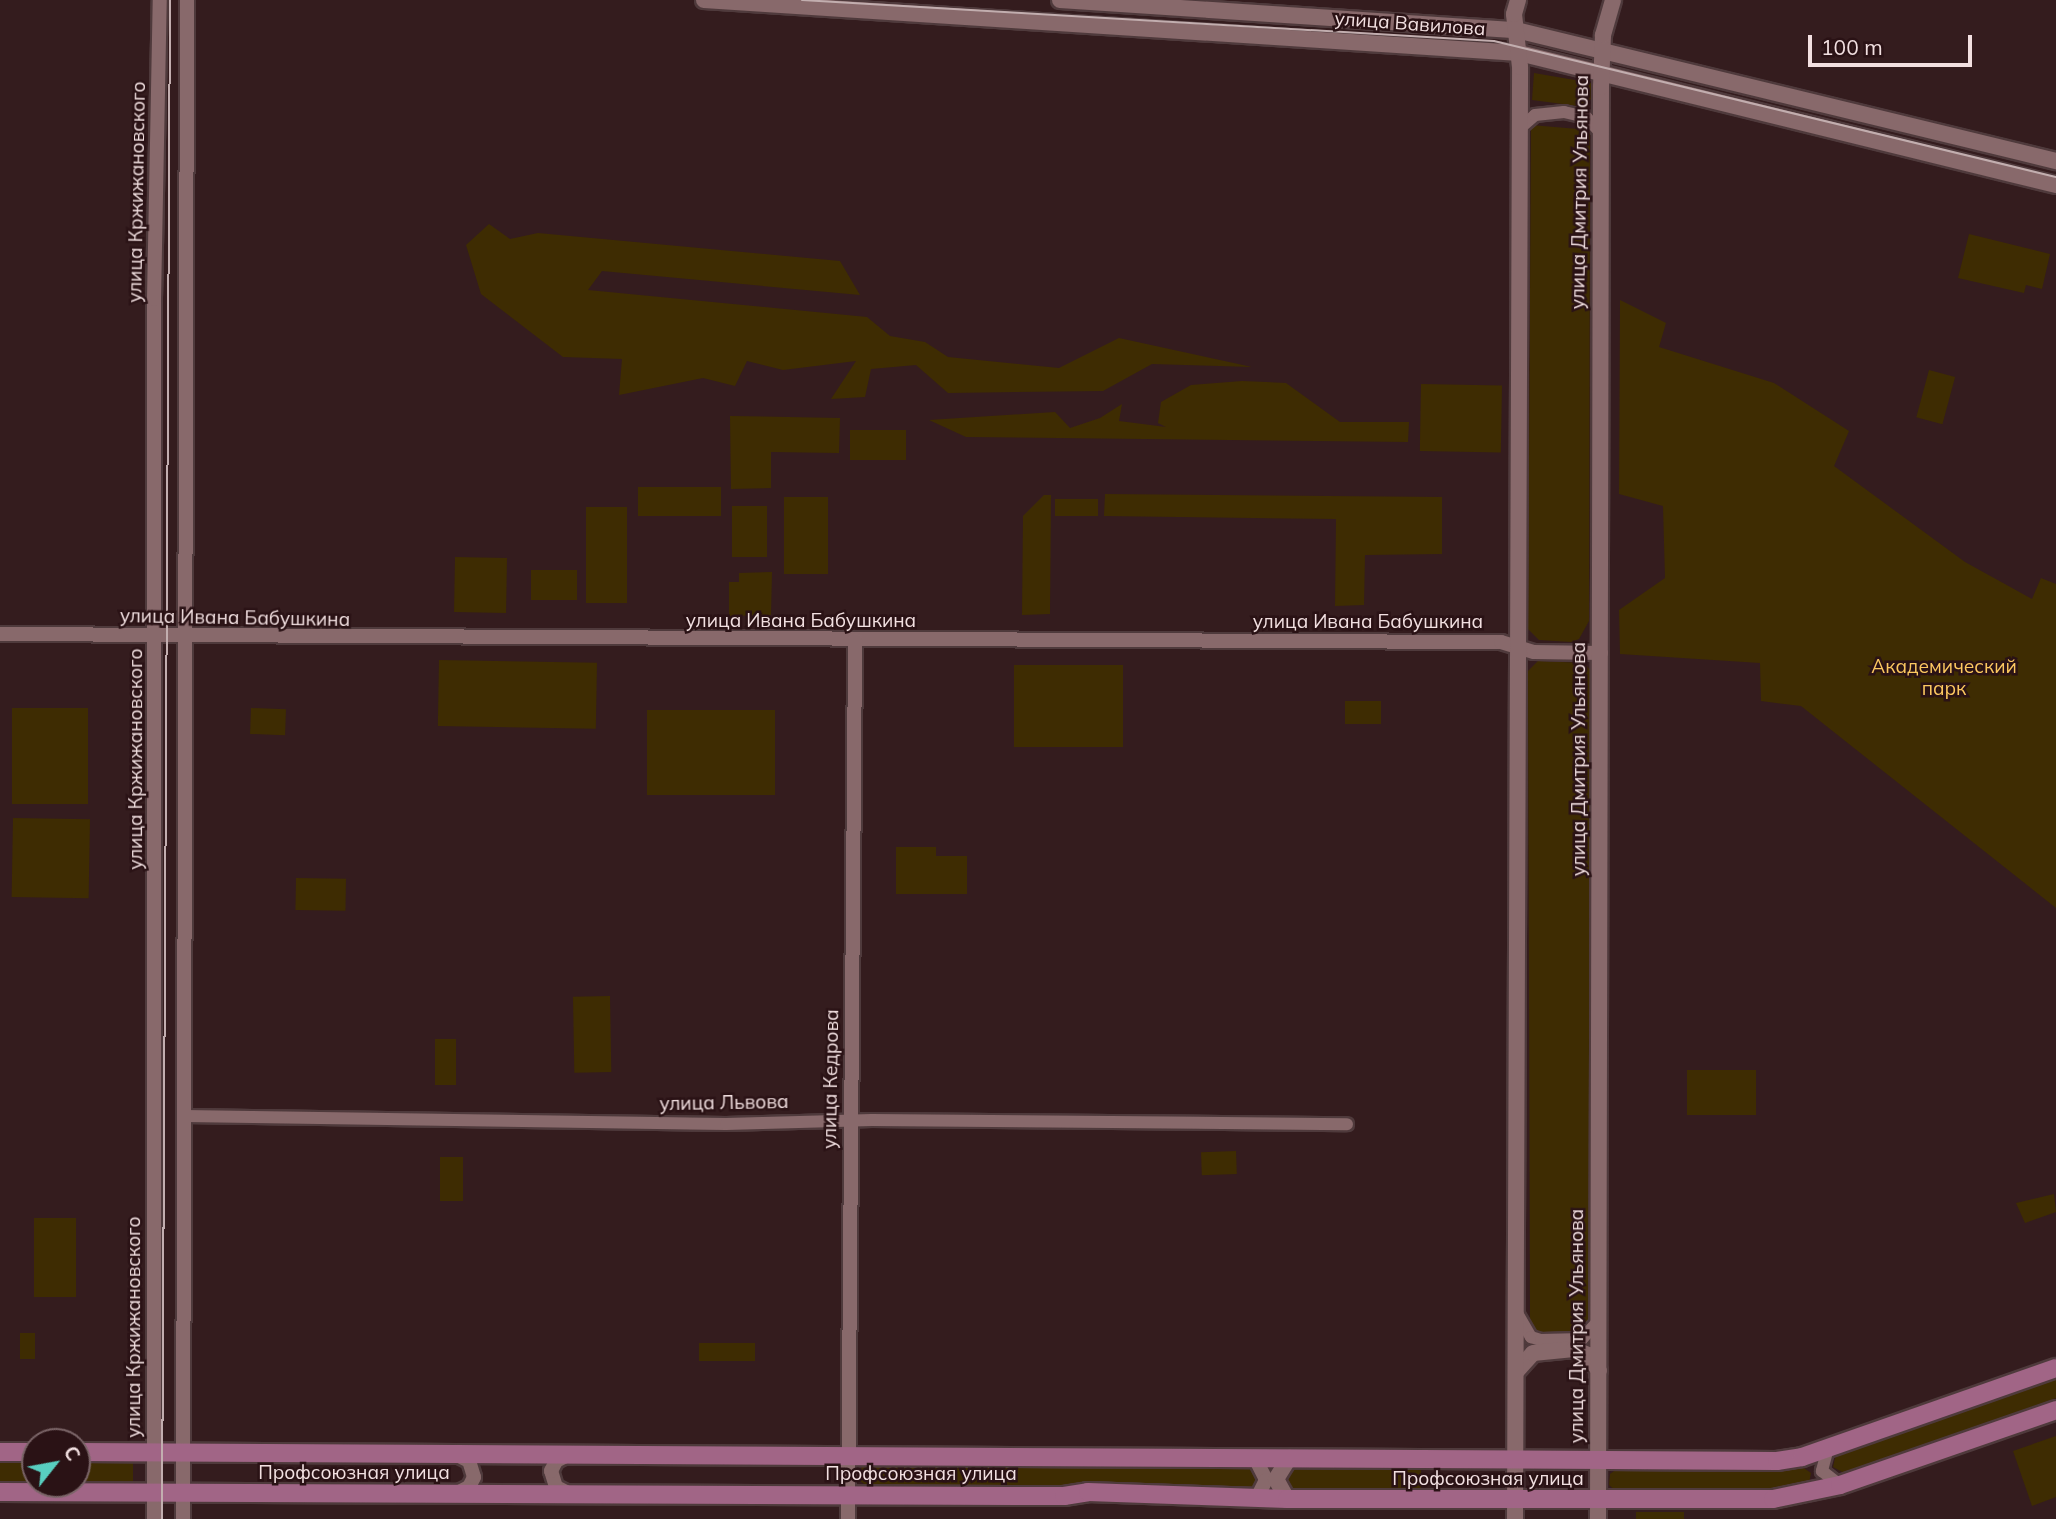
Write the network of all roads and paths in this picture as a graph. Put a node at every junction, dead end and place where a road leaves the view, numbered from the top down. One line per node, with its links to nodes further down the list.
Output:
1 (160, 0): 16 (street, улица Кржижановского)
2 (187, 0): 17 (street)
3 (704, 0): 9 (main road, улица Вавилова)
4 (1060, 0): 7 (main road, улица Вавилова)
5 (1518, 0): 7 (main road)
6 (1613, 0): 8 (main road, улица Дмитрия Ульянова)
7 (1516, 30): 8 (main road, улица Вавилова); 9 (main road)
8 (1603, 50): 10 (main road, улица Дмитрия Ульянова); 13 (main road, улица Вавилова)
9 (1518, 53): 10 (main road, улица Вавилова); 11 (main road)
10 (1602, 73): 12 (main road, улица Дмитрия Ульянова); 14 (main road, улица Вавилова)
11 (1519, 129): 12 (street); 19 (main road)
12 (1602, 134): 20 (main road, улица Дмитрия Ульянова)
13 (2056, 160)
14 (2056, 185)
15 (0, 634): 16 (street, улица Ивана Бабушкина)
16 (155, 636): 17 (street, улица Ивана Бабушкина); 34 (street, улица Кржижановского)
17 (188, 637): 18 (street, улица Ивана Бабушкина); 21 (street)
18 (855, 640): 19 (street, улица Ивана Бабушкина); 22 (street, улица Кедрова)
19 (1517, 647): 20 (street, улица Ивана Бабушкина); 24 (main road)
20 (1601, 653): 25 (main road, улица Дмитрия Ульянова)
21 (185, 1116): 22 (street, улица Львова); 35 (street)
22 (849, 1121): 23 (street, улица Львова); 38 (street, улица Кедрова)
23 (1348, 1124)
24 (1516, 1310): 25 (street); 28 (main road)
25 (1598, 1320): 27 (main road, улица Дмитрия Ульянова)
26 (2056, 1368): 30 (main road, Профсоюзная улица)
27 (1599, 1371): 28 (main road); 42 (main road, улица Дмитрия Ульянова)
28 (1516, 1373): 41 (main road)
29 (2056, 1410): 43 (main road, Профсоюзная улица)
30 (1828, 1448): 42 (main road, Профсоюзная улица); 43 (street)
31 (0, 1452): 32 (main road)
32 (21, 1452)
33 (91, 1452): 34 (main road, Профсоюзная улица)
34 (154, 1452): 35 (main road, Профсоюзная улица); 45 (street, улица Кржижановского)
35 (183, 1452): 36 (main road, Профсоюзная улица); 46 (street)
36 (454, 1454): 37 (main road, Профсоюзная улица); 48 (street)
37 (571, 1454): 38 (main road, Профсоюзная улица); 49 (street)
38 (848, 1454): 39 (main road, Профсоюзная улица); 47 (street, улица Кедрова)
39 (1255, 1458): 40 (main road, Профсоюзная улица); 50 (street)
40 (1289, 1458): 41 (main road, Профсоюзная улица); 51 (main road)
41 (1515, 1461): 42 (main road, Профсоюзная улица); 52 (main road)
42 (1598, 1461): 53 (main road, улица Дмитрия Ульянова)
43 (1840, 1485): 53 (main road, Профсоюзная улица)
44 (0, 1492): 45 (main road, Профсоюзная улица)
45 (154, 1493): 46 (main road, Профсоюзная улица); 54 (street, улица Кржижановского)
46 (183, 1493): 48 (main road, Профсоюзная улица); 55 (street)
47 (848, 1493): 49 (main road, Профсоюзная улица); 50 (main road, Профсоюзная улица); 56 (street, улица Кедрова)
48 (454, 1494): 49 (main road, Профсоюзная улица)
49 (571, 1494)
50 (1257, 1498): 51 (main road, Профсоюзная улица)
51 (1287, 1499): 52 (main road, Профсоюзная улица)
52 (1515, 1499): 53 (main road, Профсоюзная улица); 57 (main road)
53 (1598, 1501): 58 (main road, улица Дмитрия Ульянова)
54 (154, 1519)
55 (183, 1519)
56 (848, 1519)
57 (1515, 1519)
58 (1598, 1519)

